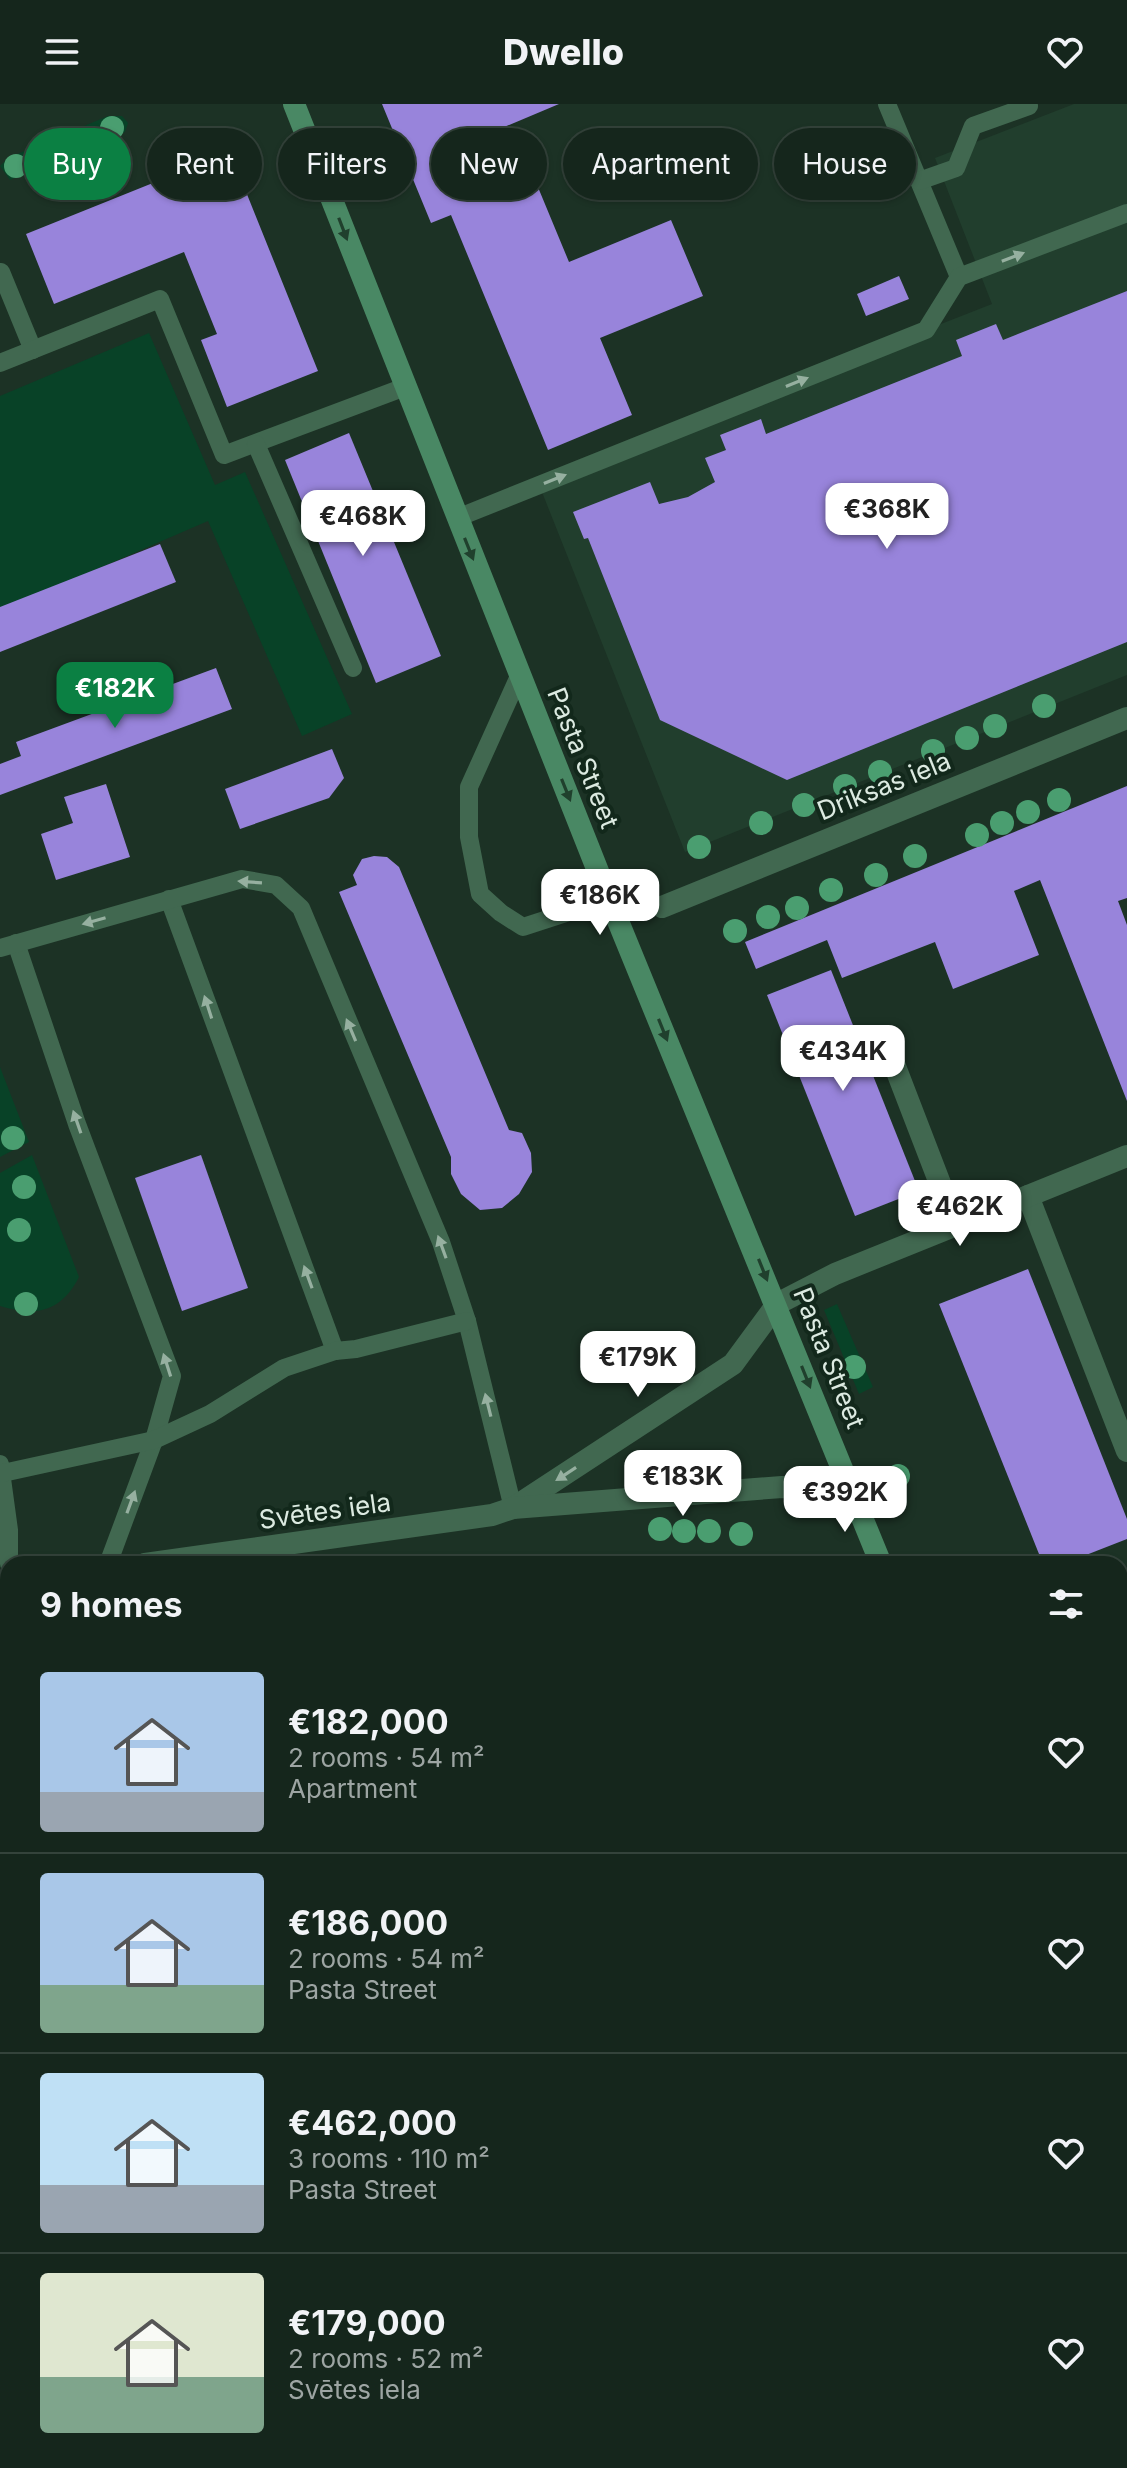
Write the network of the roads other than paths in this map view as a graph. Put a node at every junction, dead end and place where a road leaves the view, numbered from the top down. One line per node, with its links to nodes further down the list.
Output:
1 (294, 104): 10 (main road, Pasta Street, one-way to 10)
2 (887, 104): 4 (lane)
3 (1029, 106): 4 (lane)
4 (919, 181): 7 (lane)
5 (1127, 213): 7 (lane, one-way to 5)
6 (1, 272): 8 (lane)
7 (959, 277): 12 (lane, one-way to 7)
8 (33, 350): 9 (lane); 11 (lane)
9 (0, 363)
10 (405, 387): 11 (lane); 12 (main road, Pasta Street)
11 (256, 444): 13 (lane)
12 (457, 518): 14 (main road, Pasta Street, one-way to 14)
13 (353, 668)
14 (520, 674): 17 (main road, Pasta Street, one-way to 17); 17 (lane)
15 (1127, 718): 18 (street, Driksas iela)
16 (169, 899): 19 (lane, one-way to 19); 25 (lane, one-way to 16); 26 (lane, one-way to 16)
17 (609, 899): 24 (main road, Pasta Street, one-way to 24)
18 (662, 907)
19 (8, 945): 27 (lane, one-way to 19)
20 (886, 1043): 23 (street)
21 (1127, 1156): 22 (street)
22 (1028, 1196): 23 (street); 28 (street)
23 (956, 1225): 24 (street)
24 (777, 1304): 30 (main road, Pasta Street, one-way to 30); 31 (street, Svētes iela, one-way to 31)
25 (467, 1321): 26 (lane); 31 (lane, one-way to 25)
26 (335, 1351): 27 (lane)
27 (154, 1440): 29 (lane); 33 (lane, one-way to 27)
28 (1127, 1451)
29 (2, 1469): 32 (lane)
30 (851, 1488): 31 (street, Svētes iela); 35 (main road, Pasta Street)
31 (513, 1508): 34 (street, Svētes iela)
32 (8, 1556)
33 (111, 1556)
34 (202, 1556)
35 (878, 1556)

